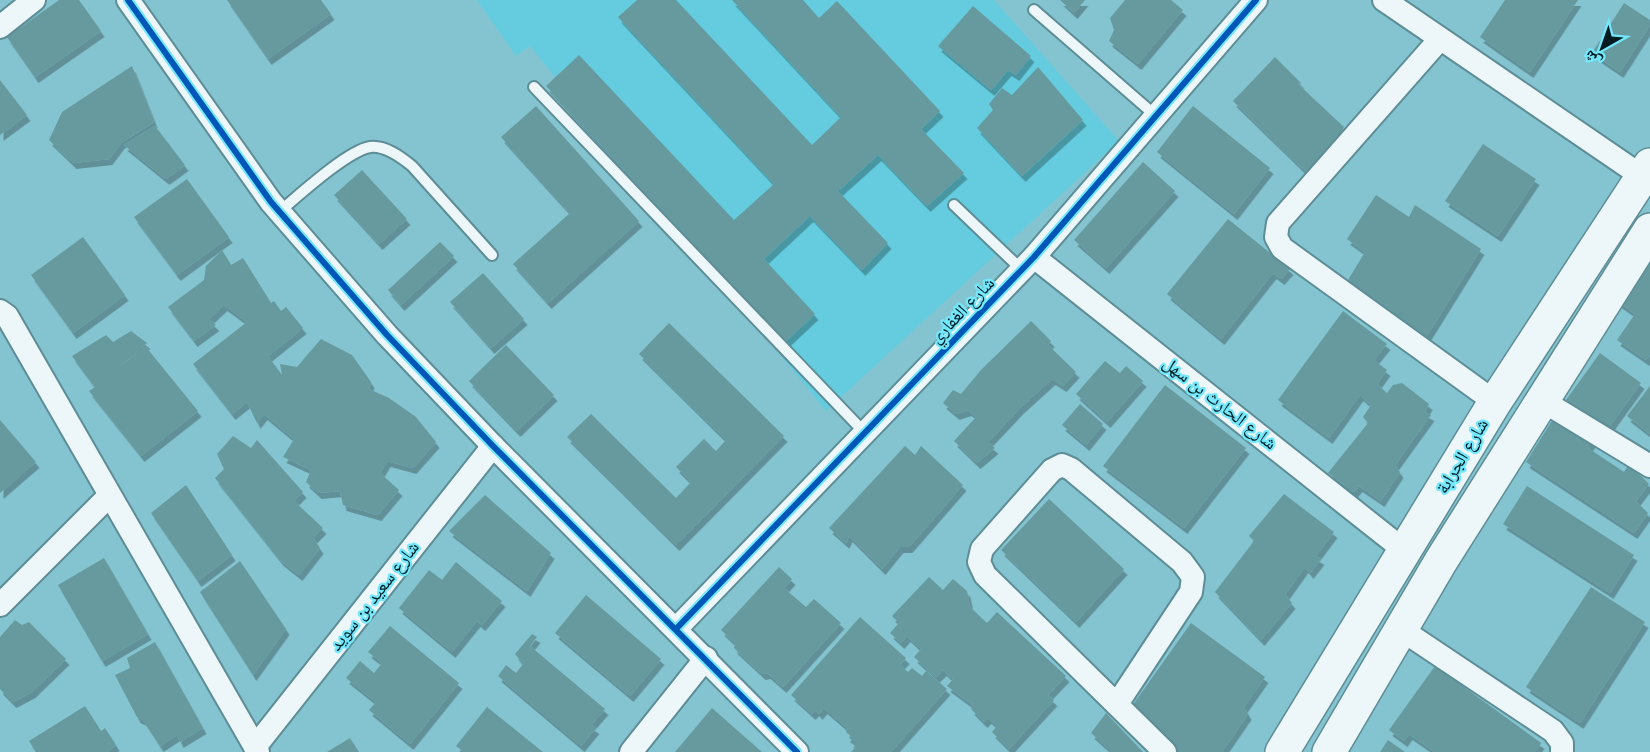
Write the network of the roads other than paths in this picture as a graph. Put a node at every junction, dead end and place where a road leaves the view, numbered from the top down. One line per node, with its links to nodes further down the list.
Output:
1 (34, 0): 6 (street)
2 (128, 0): 12 (street)
3 (1256, 0): 9 (street, شارع الغفاري)
4 (1384, 0): 7 (street)
5 (1034, 10): 9 (lane)
6 (0, 27)
7 (1440, 39): 10 (street); 19 (street)
8 (534, 87): 20 (lane)
9 (1156, 116): 16 (street, شارع الغفاري)
10 (1646, 171): 13 (main road, شارع الجرابة)
11 (954, 206): 16 (lane)
12 (279, 212): 15 (lane); 21 (street)
13 (1610, 227): 14 (main road); 19 (main road, شارع الجرابة)
14 (1645, 238): 18 (main road)
15 (492, 255)
16 (1028, 264): 20 (street, شارع الغفاري); 24 (street, شارع الحارث بن سهل)
17 (0, 311): 23 (street)
18 (1543, 401): 22 (street); 27 (main road)
19 (1495, 402): 24 (main road, شارع الجرابة)
20 (865, 433): 26 (street, شارع الغفاري)
21 (493, 446): 26 (street); 30 (street, شارع سعيد بن سويد)
22 (1650, 466)
23 (109, 496): 25 (street); 30 (street)
24 (1405, 551): 34 (main road, شارع الجرابة)
25 (0, 605)
26 (676, 629): 28 (street)
27 (1402, 630): 35 (main road); 36 (street)
28 (706, 658): 31 (street); 32 (street)
29 (1117, 704): 29 (street); 33 (street)
30 (256, 749)
31 (632, 752)
32 (797, 752)
33 (1166, 752)
34 (1282, 752)
35 (1329, 752)
36 (1562, 752)

